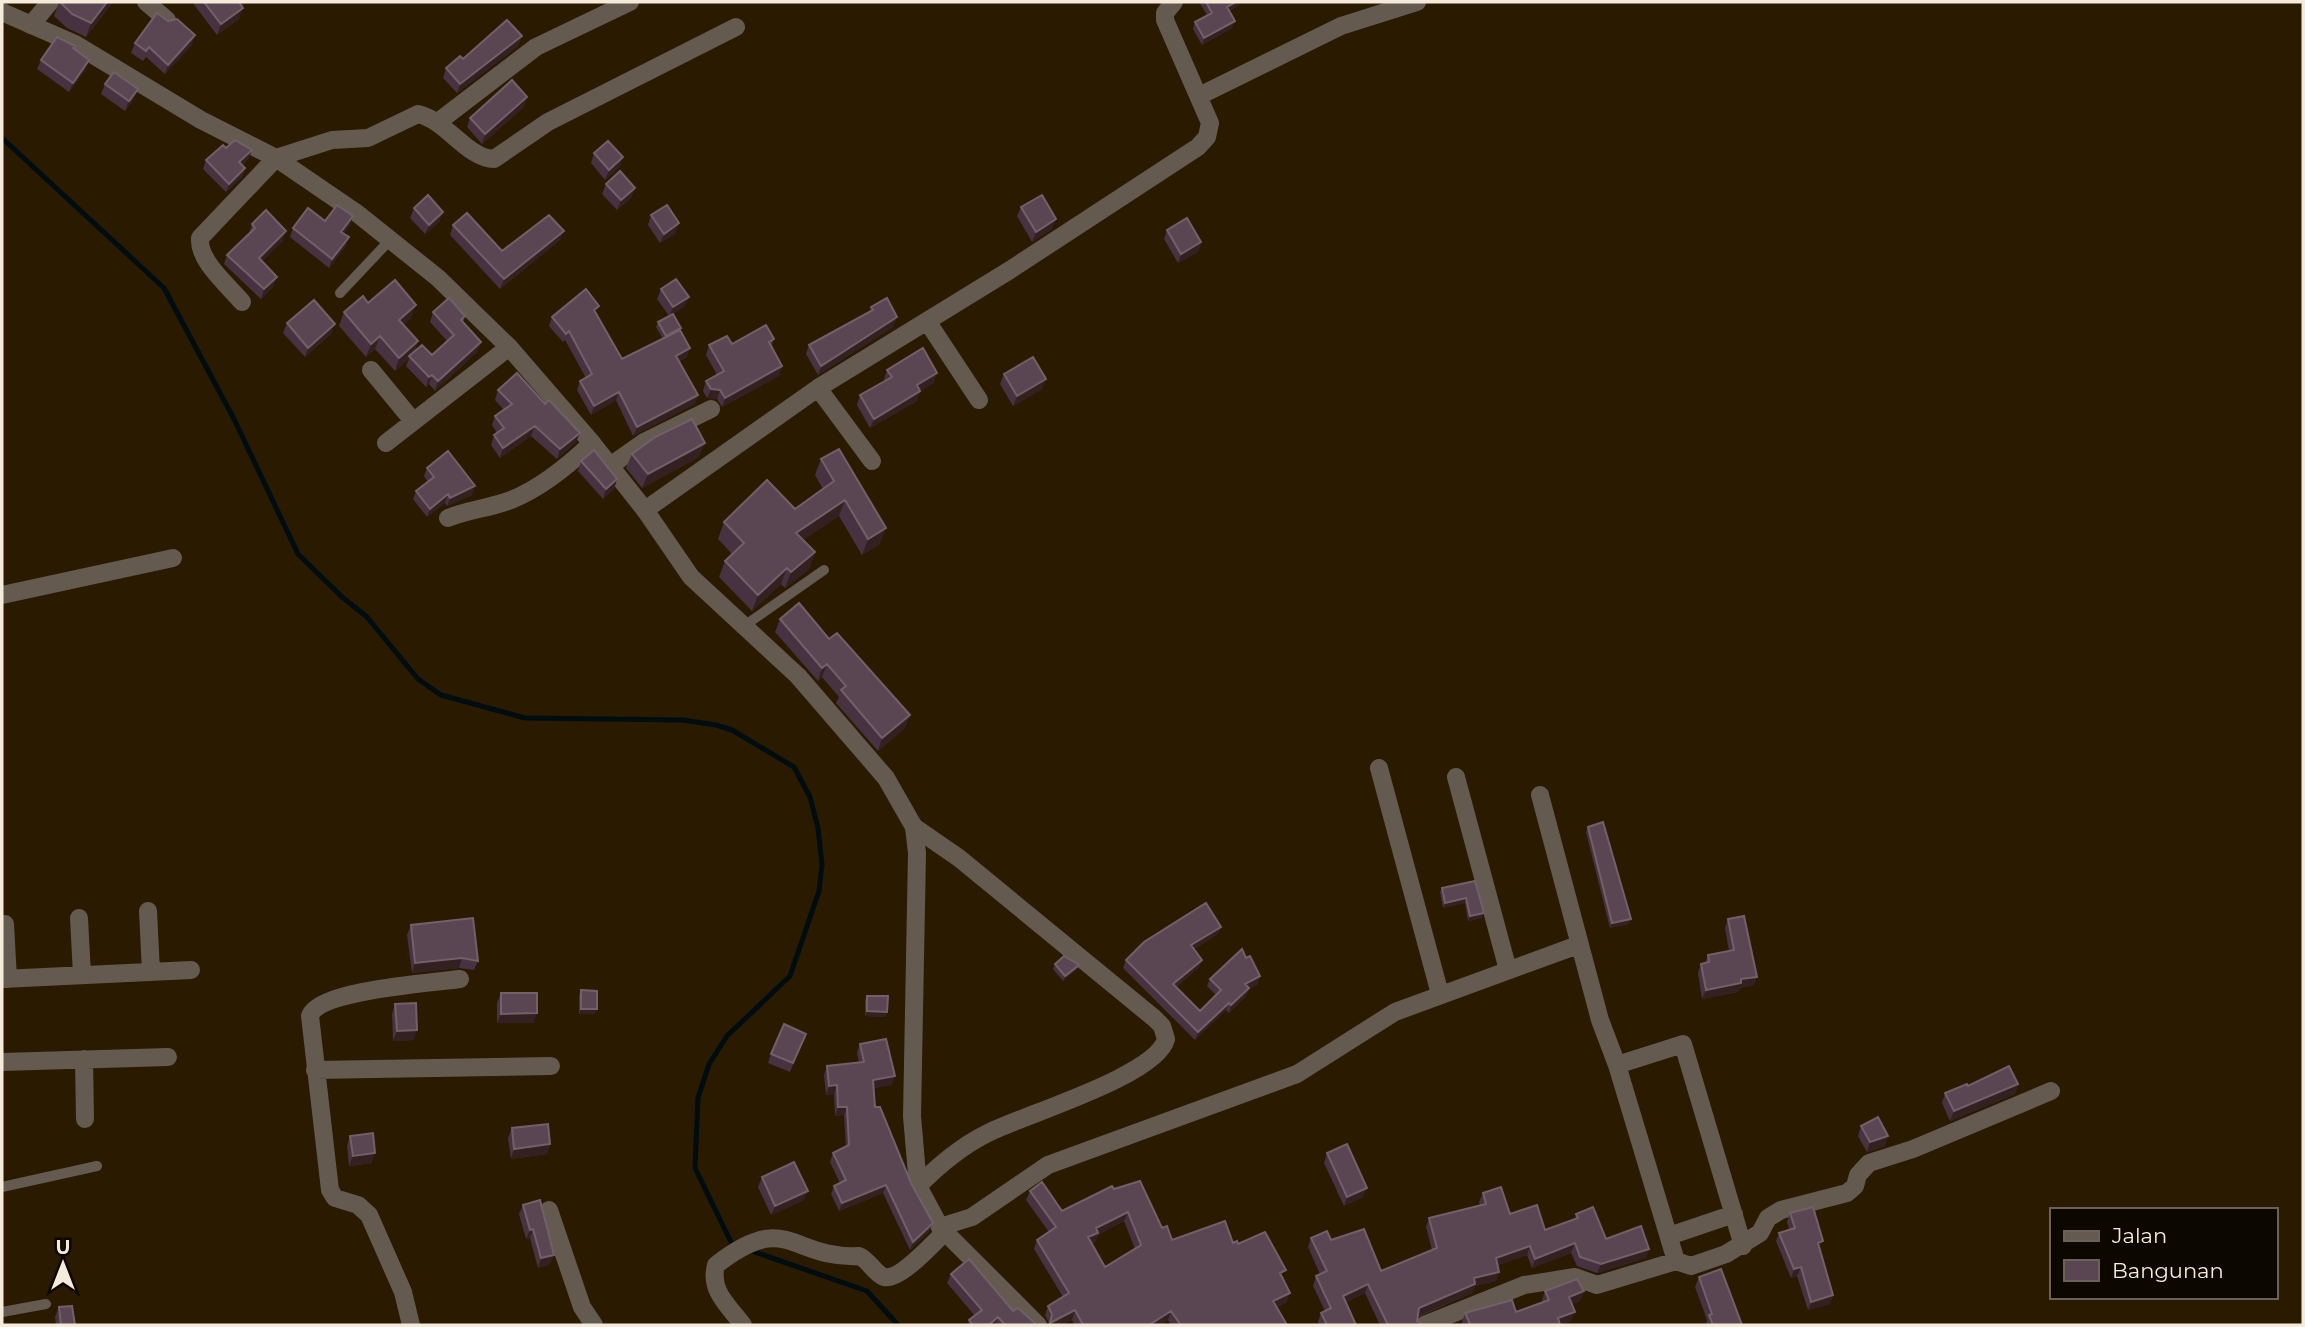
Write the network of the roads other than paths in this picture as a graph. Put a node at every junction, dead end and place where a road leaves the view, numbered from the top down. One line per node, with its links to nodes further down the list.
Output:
1 (50, 2): 8 (street)
2 (146, 2): 7 (street)
3 (631, 2): 11 (street)
4 (1174, 2): 10 (street)
5 (1417, 2): 10 (street)
6 (2, 12): 8 (street)
7 (167, 20)
8 (32, 25): 12 (street)
9 (736, 27): 11 (street)
10 (1199, 96): 16 (street)
11 (438, 122): 12 (street)
12 (276, 158): 13 (street); 15 (street)
13 (390, 240): 14 (lane); 17 (street)
14 (340, 293)
15 (242, 302)
16 (927, 321): 19 (street); 20 (street)
17 (509, 347): 22 (street); 24 (street)
18 (371, 370): 22 (street)
19 (818, 388): 25 (street); 27 (street)
20 (979, 400)
21 (711, 409): 26 (street)
22 (412, 421): 23 (street)
23 (386, 443)
24 (592, 443): 26 (street); 28 (street)
25 (872, 461)
26 (610, 466): 27 (street)
27 (645, 510): 32 (street)
28 (447, 518)
29 (173, 558): 31 (street)
30 (824, 570): 32 (lane)
31 (2, 595)
32 (744, 626): 36 (street)
33 (1379, 768): 47 (street)
34 (1457, 777): 42 (street)
35 (1540, 795): 40 (street)
36 (914, 827): 57 (street); 57 (street)
37 (148, 911): 43 (street)
38 (79, 918): 44 (street)
39 (5, 924): 45 (street)
40 (1578, 945): 42 (street); 51 (street)
41 (191, 970): 43 (street)
42 (1508, 970): 47 (street)
43 (151, 972): 44 (street)
44 (82, 975): 45 (street)
45 (5, 979)
46 (460, 979): 53 (street)
47 (1440, 994): 61 (street)
48 (168, 1057): 49 (street)
49 (83, 1059): 50 (street); 55 (street)
50 (2, 1062)
51 (1617, 1065): 60 (street); 62 (street)
52 (551, 1066): 53 (street)
53 (315, 1070): 67 (street)
54 (2051, 1091): 63 (street)
55 (85, 1119)
56 (97, 1166): 58 (lane)
57 (918, 1186): 61 (street)
58 (2, 1187)
59 (549, 1210): 68 (street)
60 (1734, 1214): 62 (street); 63 (street)
61 (943, 1229): 69 (street); 70 (street)
62 (1669, 1236): 64 (street)
63 (1743, 1246): 64 (street)
64 (1676, 1261): 71 (street)
65 (46, 1304): 66 (lane)
66 (2, 1312)
67 (411, 1325)
68 (594, 1325)
69 (743, 1325)
70 (1038, 1325)
71 (1424, 1325)

